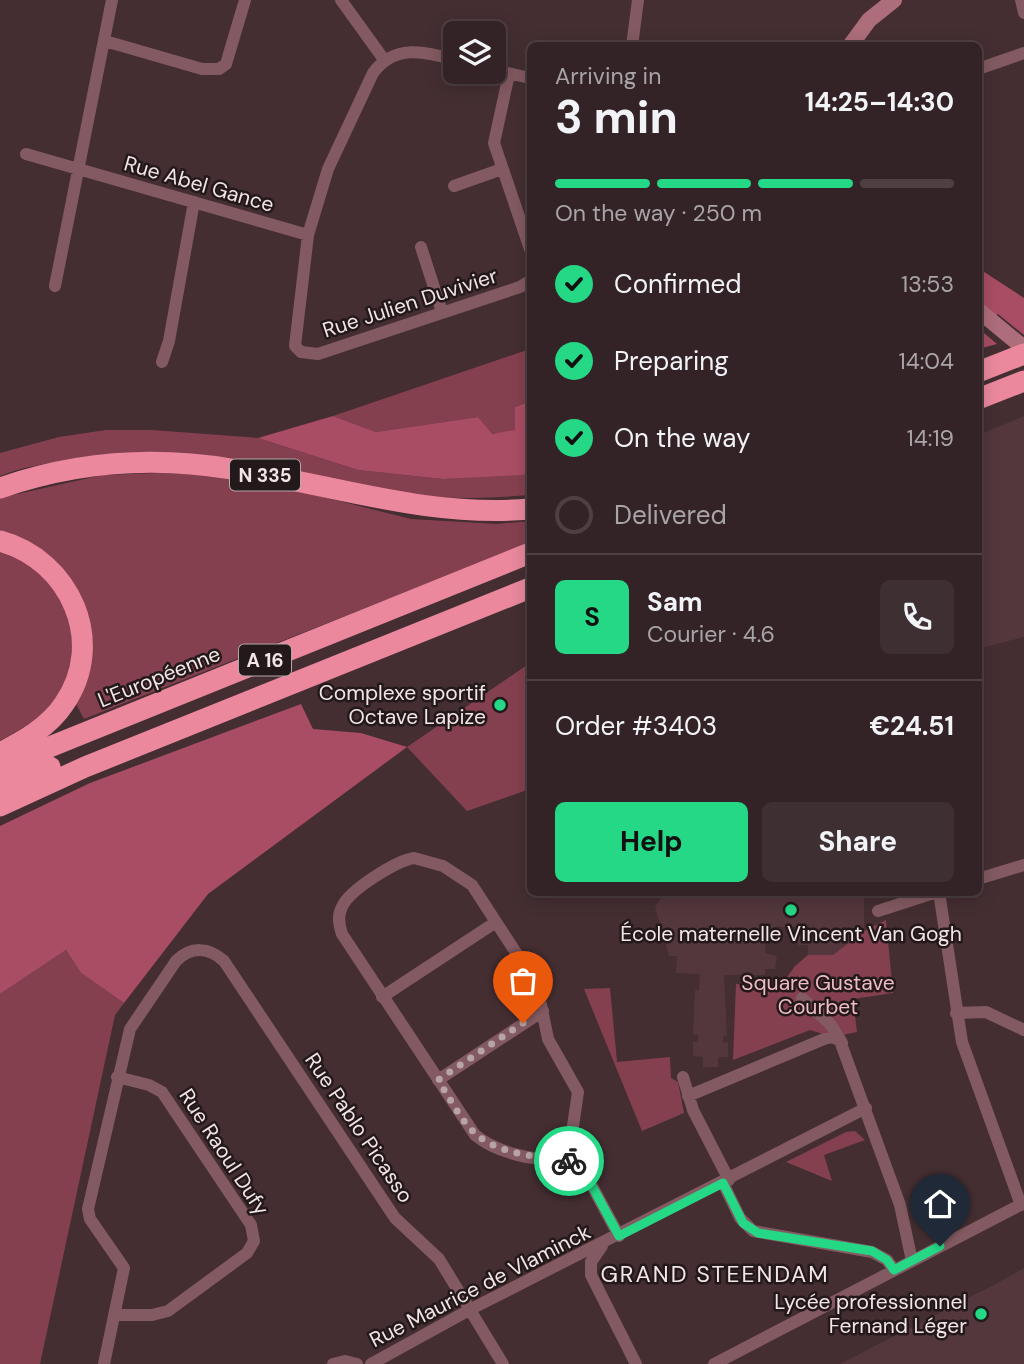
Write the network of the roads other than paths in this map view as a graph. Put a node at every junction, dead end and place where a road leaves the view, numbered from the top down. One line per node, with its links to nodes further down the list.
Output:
1 (112, 0): 8 (street)
2 (245, 0): 8 (street)
3 (341, 0): 14 (street)
4 (638, 0): 9 (street)
5 (896, 0): 10 (street); 11 (street)
6 (1021, 0): 7 (street)
7 (1024, 13)
8 (105, 41): 21 (street)
9 (633, 42)
10 (853, 42)
11 (865, 42)
12 (1024, 53): 15 (street)
13 (443, 57): 14 (street)
14 (385, 61): 24 (street)
15 (982, 68)
16 (506, 73): 17 (street)
17 (509, 74): 18 (street); 20 (street)
18 (527, 77)
19 (26, 154): 21 (street, Rue Abel Gance)
20 (502, 169): 22 (street); 25 (street)
21 (80, 170): 23 (street, Rue Abel Gance); 28 (street)
22 (454, 186)
23 (194, 202): 24 (street, Rue Abel Gance); 33 (street)
24 (308, 235): 29 (street, Rue Julien Duvivier)
25 (527, 240)
26 (421, 247): 29 (street)
27 (527, 282): 29 (street, Rue Julien Duvivier)
28 (55, 286)
29 (442, 312)
30 (984, 315): 31 (street)
31 (1024, 348)
32 (1024, 354): 34 (highway)
33 (162, 362)
34 (982, 370)
35 (1024, 381): 36 (highway)
36 (982, 397)
37 (0, 488): 38 (highway, N 335)
38 (527, 509)
39 (0, 541): 43 (highway)
40 (527, 554): 44 (highway, L'Européenne / A 16)
41 (527, 576): 45 (highway, L'Européenne / A 16)
42 (527, 590): 46 (highway)
43 (0, 753)
44 (0, 767)
45 (0, 787)
46 (0, 806)
47 (1024, 865): 48 (street)
48 (982, 878)
49 (925, 896): 51 (street)
50 (939, 896): 56 (street)
51 (878, 911)
52 (496, 922): 53 (street); 53 (street); 55 (street)
53 (382, 997): 61 (street)
54 (802, 998): 58 (street)
55 (543, 1011): 61 (street); 64 (street)
56 (957, 1013): 57 (street); 66 (street)
57 (1024, 1030)
58 (842, 1044): 62 (street); 63 (street)
59 (117, 1077): 70 (street, Rue Pablo Picasso); 71 (street); 71 (street, Rue Raoul Dufy)
60 (683, 1077): 62 (street)
61 (438, 1080): 64 (street)
62 (688, 1096): 65 (street)
63 (866, 1108): 65 (street, Rue Maurice de Vlaminck); 68 (street)
64 (564, 1156): 67 (street)
65 (726, 1182): 67 (street, Rue Maurice de Vlaminck); 69 (street)
66 (1022, 1204): 68 (street)
67 (613, 1239): 70 (street, Rue Maurice de Vlaminck); 77 (street)
68 (912, 1261): 69 (street)
69 (894, 1270): 78 (street)
70 (471, 1309): 75 (street, Rue Maurice de Vlaminck); 76 (street, Rue Pablo Picasso)
71 (114, 1315): 72 (street)
72 (104, 1364)
73 (333, 1364): 74 (street, Rue Maurice de Vlaminck)
74 (357, 1364)
75 (371, 1364)
76 (503, 1364)
77 (636, 1364)
78 (714, 1364)

